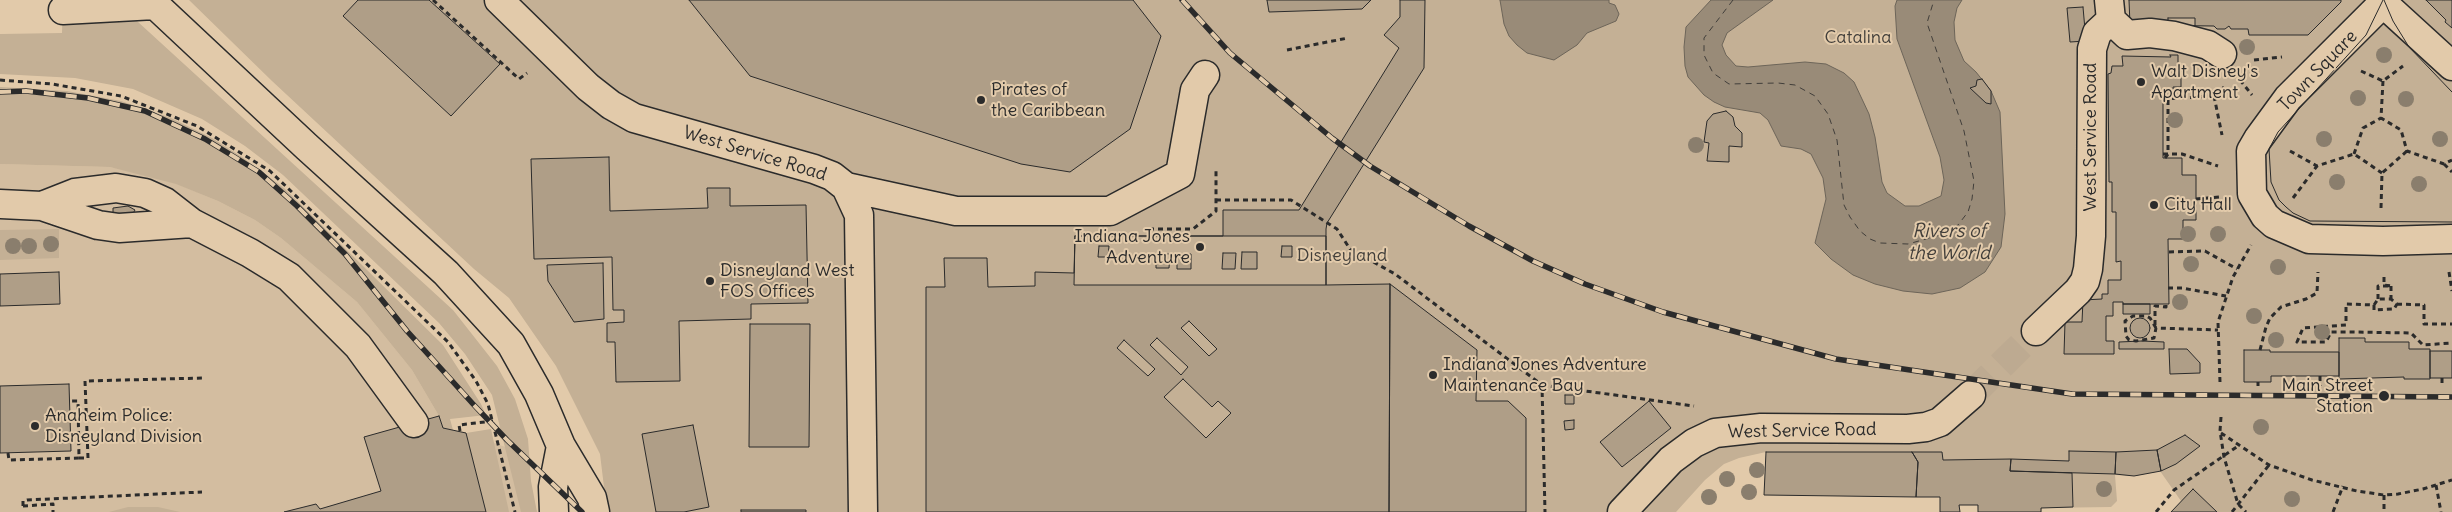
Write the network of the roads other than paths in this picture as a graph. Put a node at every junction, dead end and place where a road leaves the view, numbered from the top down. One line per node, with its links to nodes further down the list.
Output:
1 (152, 2): 4 (street); 17 (street)
2 (2383, 2): 7 (street, Town Square); 13 (street, Town Square)
3 (510, 5): 9 (street, West Service Road)
4 (63, 10)
5 (2110, 10): 6 (street); 14 (street, West Service Road)
6 (2222, 54)
7 (2452, 66)
8 (1205, 75): 9 (street)
9 (846, 187): 20 (street, West Service Road)
10 (0, 204): 11 (street)
11 (42, 206): 12 (street); 12 (street)
12 (192, 223): 16 (street)
13 (2452, 239)
14 (2036, 331)
15 (1971, 396): 21 (street, West Service Road)
16 (414, 423)
17 (561, 446): 18 (street); 19 (street)
18 (554, 512)
19 (595, 512)
20 (864, 512)
21 (1622, 512)

